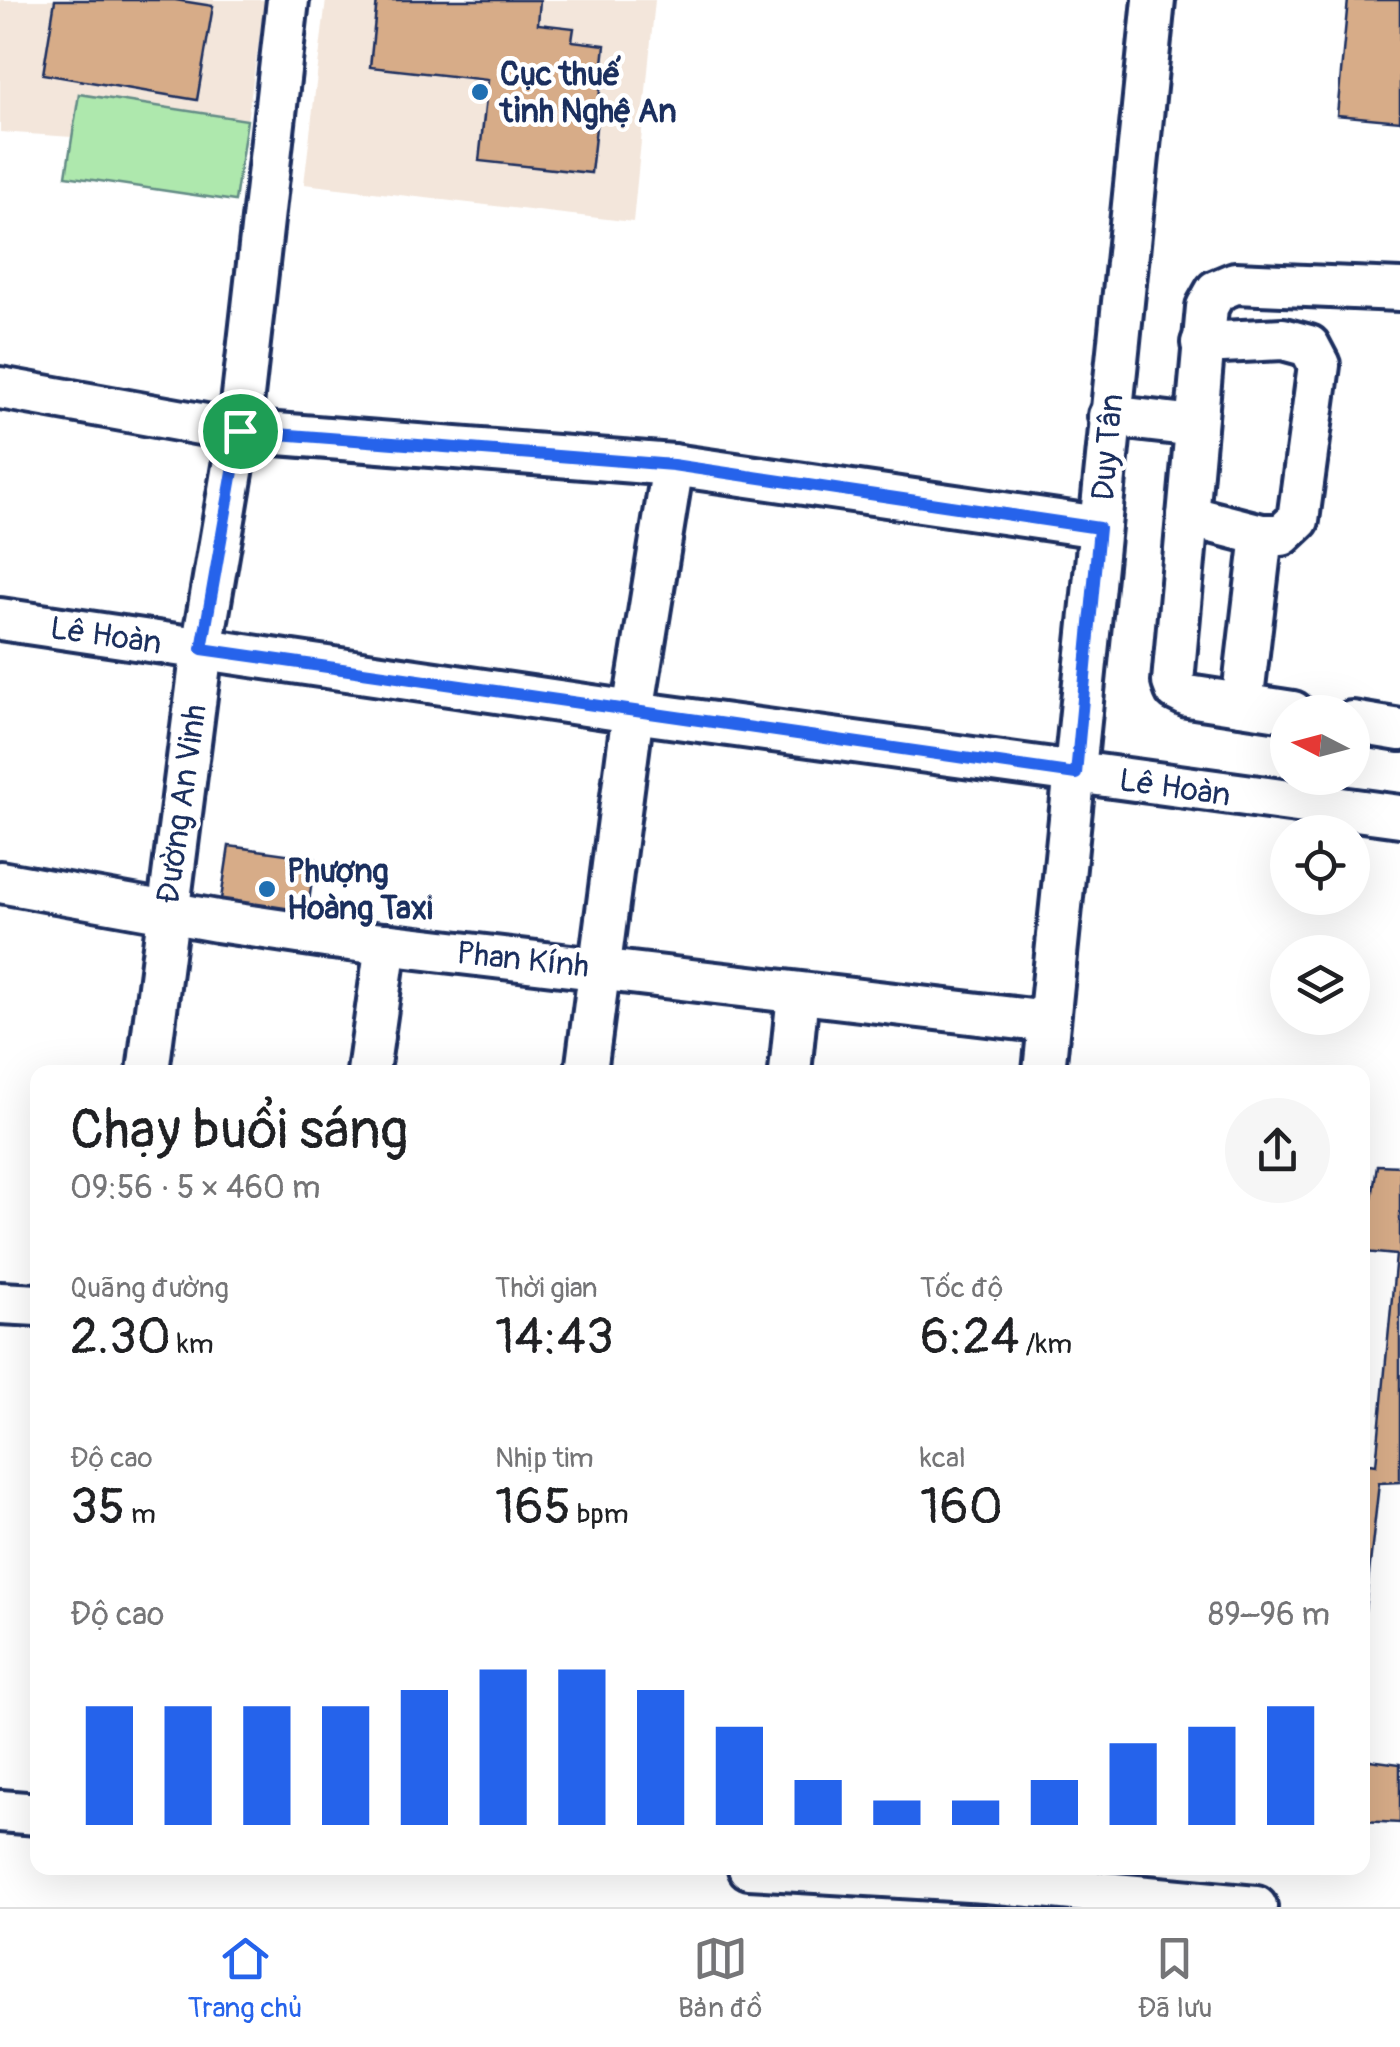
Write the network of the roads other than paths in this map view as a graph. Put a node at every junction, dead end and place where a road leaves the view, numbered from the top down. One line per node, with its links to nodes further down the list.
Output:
1 (288, 0): 8 (street, Đường An Vinh)
2 (1154, 0): 6 (street, Duy Tân)
3 (1400, 290): 4 (street)
4 (1202, 343): 7 (street); 12 (street)
5 (0, 388): 8 (street)
6 (1109, 416): 7 (street); 11 (street, Duy Tân)
7 (1195, 426): 10 (street)
8 (240, 431): 9 (street); 14 (street, Đường An Vinh)
9 (673, 465): 11 (street); 17 (street)
10 (1188, 516): 12 (street); 15 (street)
11 (1099, 528): 20 (street, Duy Tân)
12 (1262, 535): 15 (street)
13 (0, 619): 14 (street, Lê Hoàn)
14 (202, 649): 17 (street, Lê Hoàn); 23 (street, Đường An Vinh)
15 (1242, 704): 16 (street)
16 (1270, 708)
17 (633, 712): 20 (street, Lê Hoàn); 25 (street)
18 (1370, 725): 19 (street)
19 (1400, 730)
20 (1076, 774): 21 (street, Lê Hoàn); 27 (street, Duy Tân)
21 (1400, 816)
22 (0, 882): 23 (street, Phan Kính)
23 (167, 912): 24 (street, Phan Kính); 28 (street, Đường An Vinh)
24 (386, 944): 25 (street, Phan Kính); 29 (street)
25 (599, 967): 26 (street, Phan Kính); 30 (street)
26 (798, 994): 27 (street, Phan Kính); 31 (street)
27 (1048, 1022): 32 (street, Duy Tân)
28 (149, 1065)
29 (369, 1065)
30 (587, 1065)
31 (791, 1065)
32 (1045, 1065)
33 (0, 1302): 34 (street)
34 (30, 1304)
35 (0, 1811): 36 (street)
36 (30, 1813)
37 (846, 1875): 38 (street)
38 (986, 1885): 39 (street)
39 (1256, 1907)

